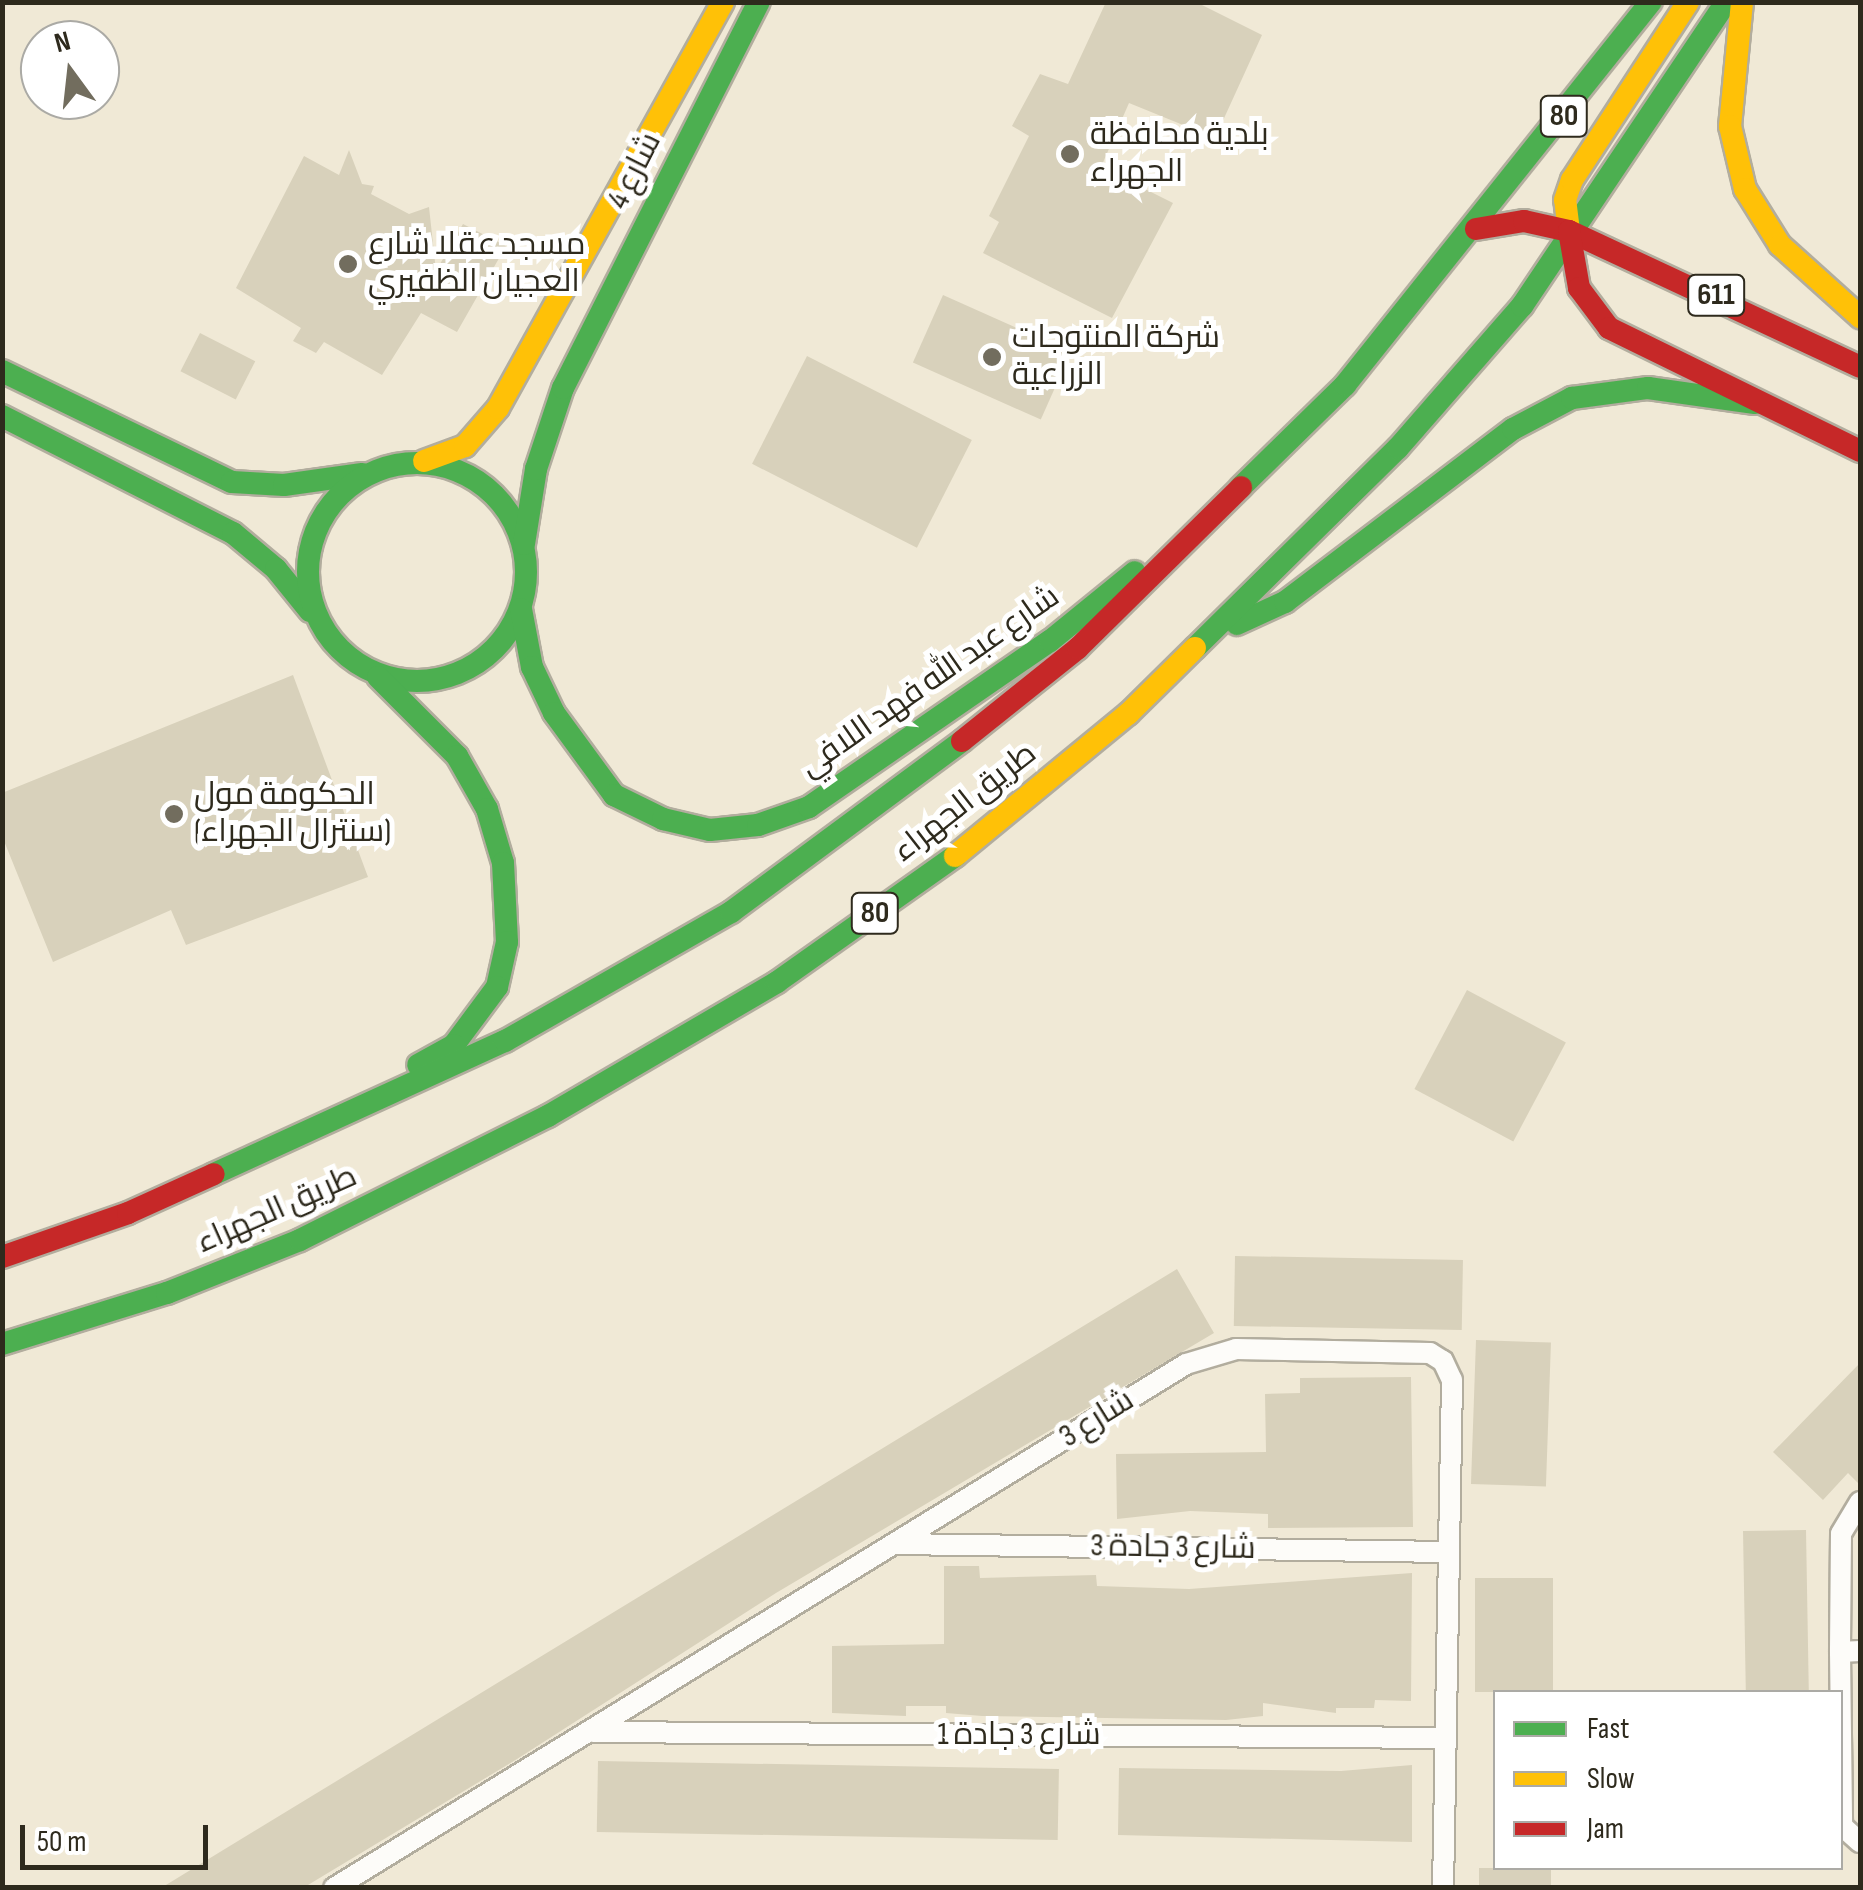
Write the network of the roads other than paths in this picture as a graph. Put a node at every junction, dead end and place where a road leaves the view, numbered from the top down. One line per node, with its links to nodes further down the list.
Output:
1 (723, 2): 18 (main road, شارع 4)
2 (758, 2): 20 (main road, شارع 4)
3 (1651, 2): 9 (main road, طريق الجهراء / 80)
4 (1688, 2): 7 (main road)
5 (1726, 2): 8 (main road, طريق الجهراء / 80)
6 (1742, 2): 11 (main road)
7 (1572, 180): 8 (main road); 10 (main road)
8 (1596, 196): 10 (main road, طريق الجهراء / 80)
9 (1476, 229): 10 (main road, 611); 17 (main road, طريق الجهراء / 80)
10 (1569, 231): 12 (main road, 611); 14 (main road, 611); 23 (main road, طريق الجهراء / 80)
11 (1860, 318)
12 (1860, 367)
13 (2, 371): 19 (main road)
14 (1755, 403): 16 (main road, 611); 23 (main road)
15 (2, 416): 22 (main road)
16 (1860, 452)
17 (1272, 460): 21 (main road, شارع عبد الله فهد اللافي); 25 (main road, طريق الجهراء / 80)
18 (409, 462): 19 (main road); 20 (main road)
19 (368, 474): 22 (main road)
20 (524, 544): 21 (main road)
21 (522, 608): 24 (main road)
22 (318, 620): 24 (main road)
23 (1209, 637): 27 (main road, طريق الجهراء / 80)
24 (374, 673): 25 (main road)
25 (272, 1147): 26 (main road, طريق الجهراء / 80)
26 (2, 1258)
27 (2, 1344)
28 (1860, 1502): 31 (street)
29 (896, 1544): 30 (street, شارع 3 جادة 3); 30 (street, شارع 3); 32 (street, شارع 3)
30 (1450, 1552): 33 (street, شارع 3)
31 (1850, 1652): 34 (street)
32 (591, 1732): 33 (street, شارع 3 جادة 1); 35 (street, شارع 3)
33 (1446, 1738): 36 (street, شارع 3)
34 (1843, 1804)
35 (334, 1888)
36 (1443, 1888)

